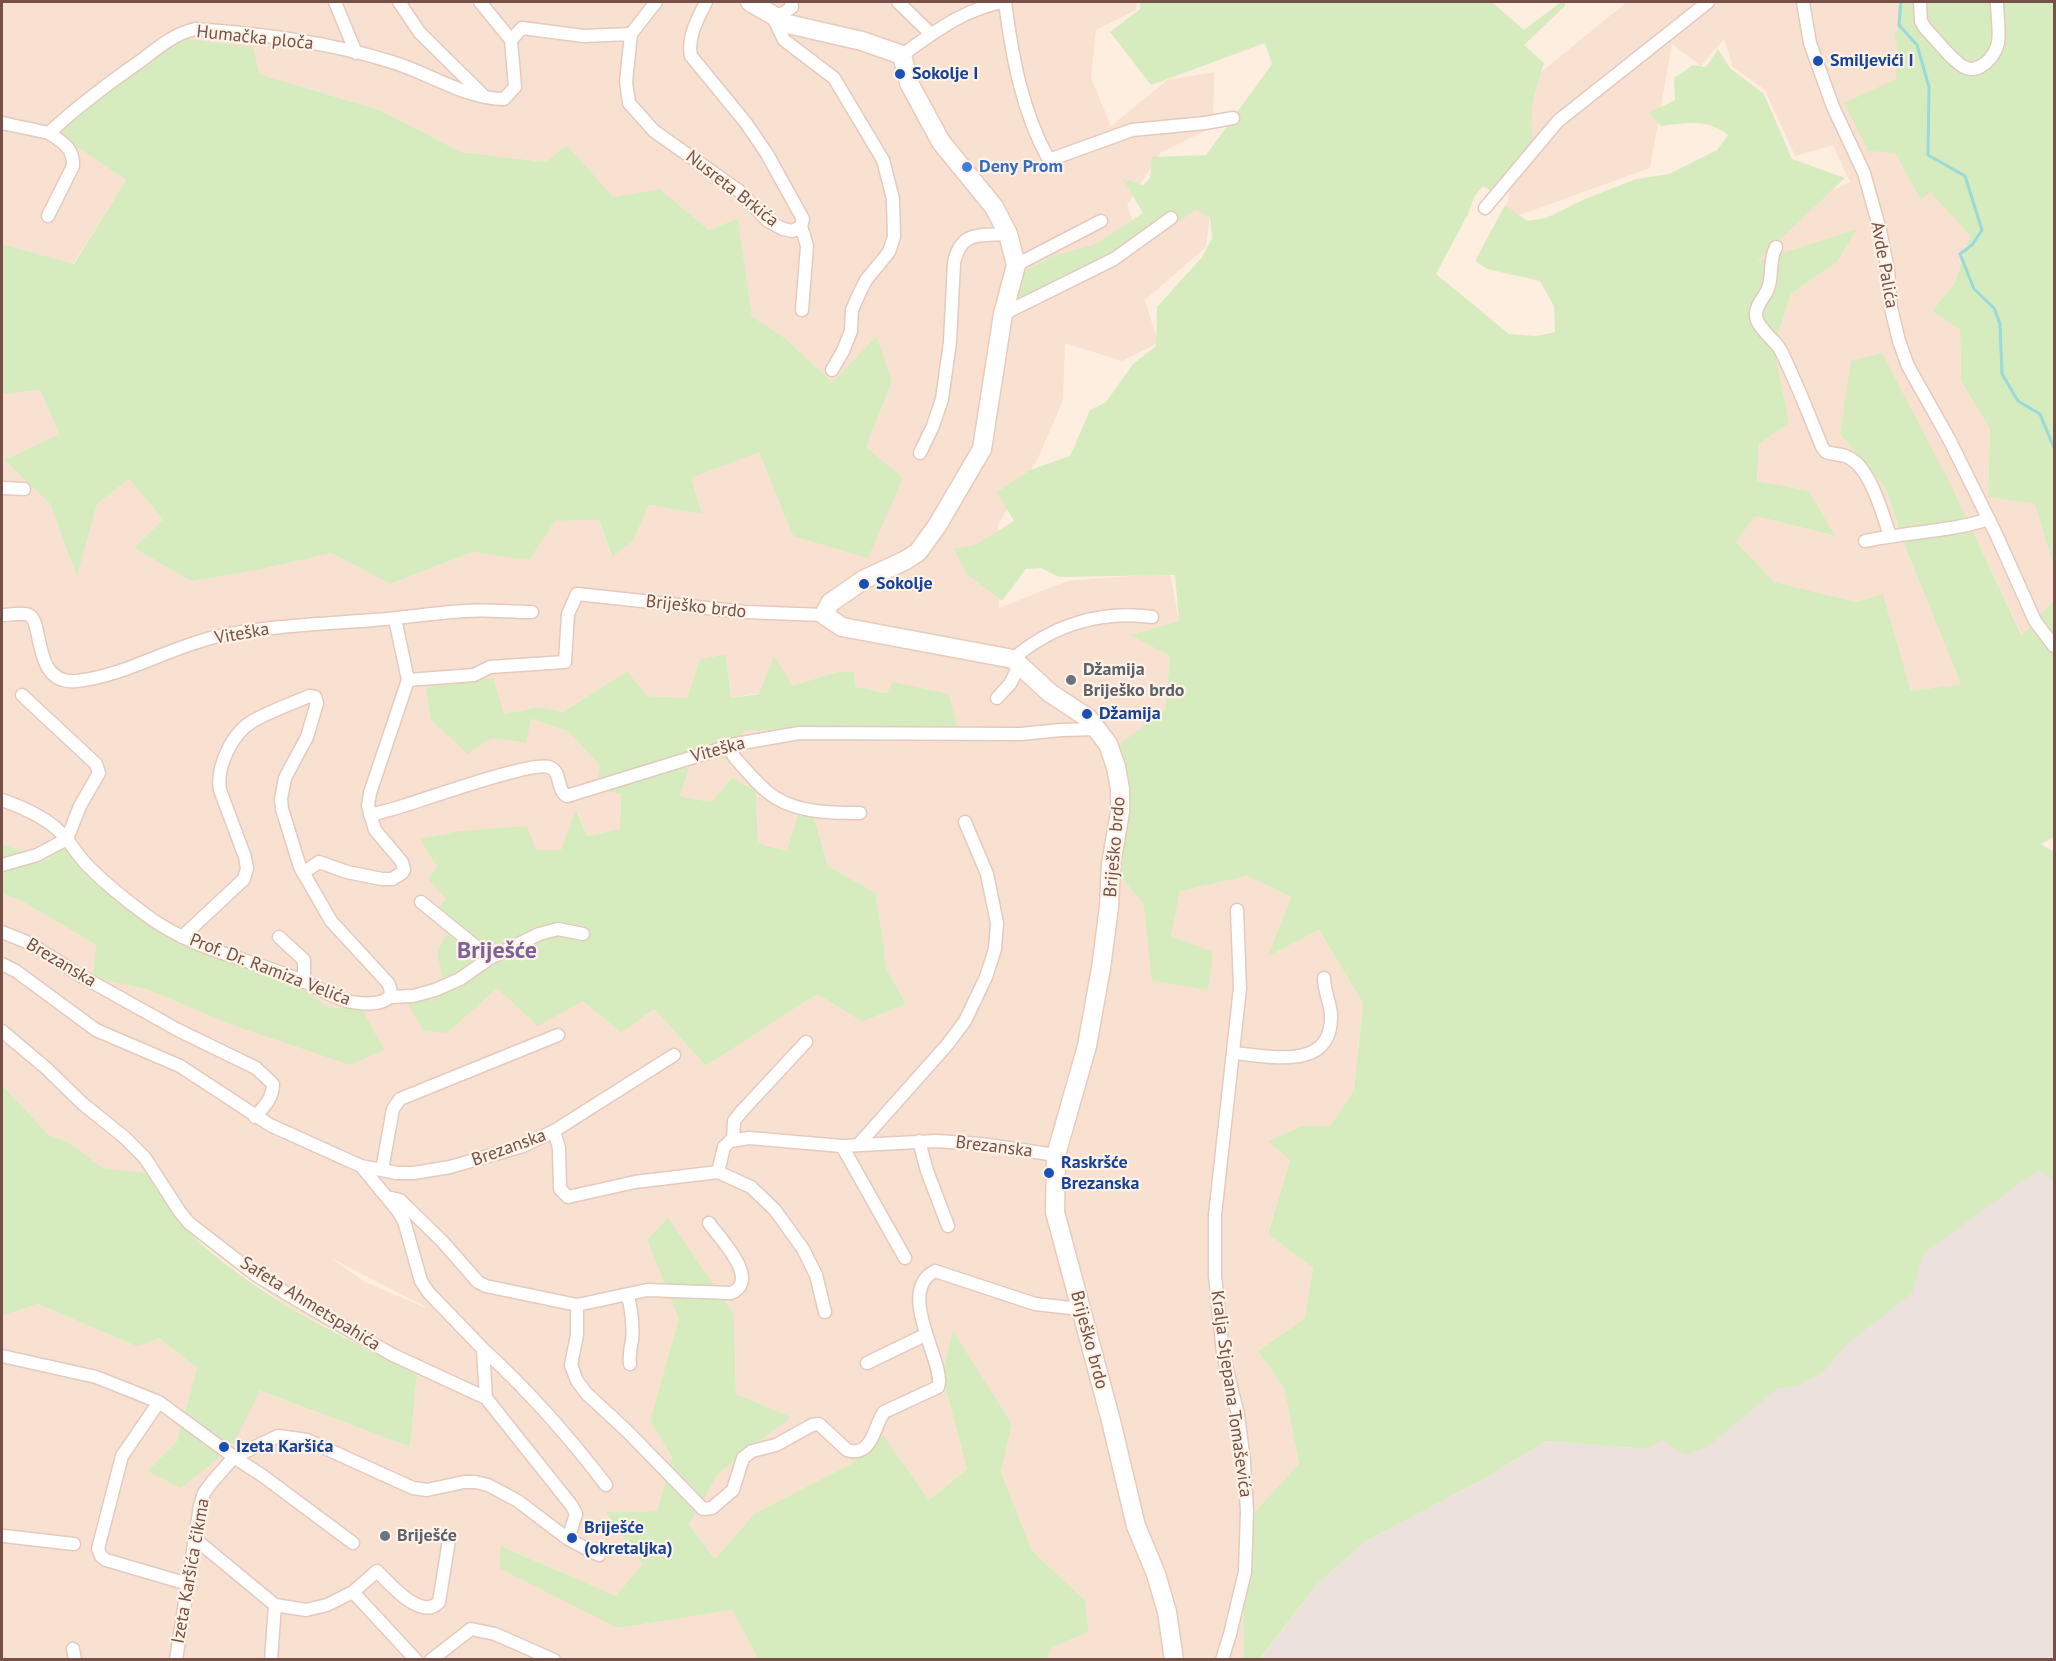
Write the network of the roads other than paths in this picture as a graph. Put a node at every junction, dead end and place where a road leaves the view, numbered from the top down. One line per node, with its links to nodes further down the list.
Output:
1 (335, 2): 18 (street)
2 (399, 2): 20 (street)
3 (480, 2): 17 (street)
4 (656, 2): 15 (street)
5 (706, 2): 28 (street, Nusreta Brkića)
6 (750, 2): 14 (street)
7 (791, 2): 14 (street)
8 (898, 2): 16 (street)
9 (1004, 2): 16 (street); 21 (street)
10 (1708, 2): 24 (street)
11 (1803, 2): 38 (street, Avde Palića)
12 (1920, 2): 13 (street)
13 (1997, 2)
14 (773, 17): 19 (street); 34 (street)
15 (631, 34): 17 (street); 28 (street, Nusreta Brkića)
16 (931, 34): 19 (street)
17 (511, 40): 20 (street)
18 (357, 53): 20 (street, Humačka ploča); 23 (street, Humačka ploča)
19 (902, 55): 29 (street)
20 (487, 99)
21 (1233, 118)
22 (2, 123): 23 (street)
23 (49, 133): 25 (street)
24 (1485, 208)
25 (48, 216)
26 (1171, 218): 33 (street)
27 (1101, 221): 31 (street)
28 (801, 226): 32 (street)
29 (1008, 234): 31 (street); 35 (street)
30 (1776, 247): 39 (street)
31 (1016, 265): 33 (street)
32 (802, 310)
33 (1003, 314): 43 (street)
34 (832, 370)
35 (920, 453)
36 (2, 488): 37 (street)
37 (24, 489)
38 (1989, 519): 39 (street); 46 (street, Avde Palića)
39 (1890, 536): 40 (street)
40 (1865, 541)
41 (532, 612): 45 (street, Viteška)
42 (2, 615): 45 (street, Viteška)
43 (824, 615): 47 (street, Briješko brdo); 48 (street, Briješko brdo)
44 (1152, 617): 47 (street)
45 (395, 619): 48 (street)
46 (2055, 646)
47 (1017, 662): 50 (street); 51 (street, Briješko brdo)
48 (408, 680): 55 (street)
49 (22, 695): 57 (street)
50 (997, 698)
51 (1098, 729): 52 (street, Viteška); 82 (street, Briješko brdo)
52 (739, 743): 54 (street); 55 (street, Viteška)
53 (2, 800): 57 (street, Prof. Dr. Ramiza Velića)
54 (860, 813)
55 (370, 815): 59 (street)
56 (965, 822): 80 (street)
57 (67, 839): 58 (street); 64 (street, Prof. Dr. Ramiza Velića)
58 (2, 864)
59 (303, 873): 64 (street); 70 (street)
60 (421, 902): 66 (street)
61 (1237, 910): 74 (street, Kralja Stjepana Tomaševića)
62 (2, 932): 76 (street, Brezanska)
63 (584, 934): 66 (street, Prof. Dr. Ramiza Velića)
64 (182, 937): 69 (street, Prof. Dr. Ramiza Velića)
65 (279, 937): 69 (street)
66 (490, 958): 70 (street, Prof. Dr. Ramiza Velića)
67 (2, 964): 76 (street, Brezanska)
68 (1324, 978): 74 (street)
69 (304, 982): 70 (street, Prof. Dr. Ramiza Velića)
70 (390, 997)
71 (2, 1031): 99 (street, Safeta Ahmetspahića)
72 (558, 1035): 84 (street)
73 (806, 1042): 78 (street)
74 (1233, 1053): 119 (street, Kralja Stjepana Tomaševića)
75 (675, 1055): 77 (street)
76 (255, 1117): 83 (street, Brezanska)
77 (554, 1131): 84 (street, Brezanska); 85 (street, Brezanska)
78 (733, 1140): 81 (street, Brezanska); 85 (street)
79 (919, 1141): 80 (street, Brezanska); 82 (street, Brezanska); 88 (street)
80 (860, 1144): 81 (street, Brezanska)
81 (842, 1146): 89 (street)
82 (1056, 1155): 92 (street, Briješko brdo)
83 (361, 1166): 84 (street, Brezanska); 86 (street)
84 (382, 1170)
85 (718, 1172): 93 (street)
86 (387, 1197): 91 (street); 95 (street)
87 (709, 1223): 90 (street)
88 (948, 1226)
89 (904, 1258)
90 (628, 1295): 91 (street); 98 (street)
91 (577, 1305): 94 (street)
92 (1080, 1309): 94 (street); 118 (street, Briješko brdo)
93 (825, 1312)
94 (925, 1335): 97 (street)
95 (483, 1349): 99 (street); 102 (street)
96 (2, 1356): 100 (street)
97 (867, 1363)
98 (630, 1364)
99 (486, 1398): 105 (street, Safeta Ahmetspahića)
100 (159, 1402): 101 (street); 110 (street)
101 (234, 1457): 104 (street, Izeta Karšića čikma); 105 (street, Izeta Karšića čikma); 107 (street)
102 (606, 1485)
103 (2, 1533): 108 (street)
104 (194, 1538): 110 (street, Izeta Karšića čikma); 112 (street)
105 (568, 1539): 109 (street, Izeta Karšića čikma)
106 (449, 1540): 111 (street)
107 (353, 1543)
108 (74, 1544)
109 (599, 1555)
110 (188, 1584): 113 (street, Izeta Karšića čikma)
111 (353, 1592): 112 (street); 115 (street)
112 (275, 1605): 114 (street)
113 (176, 1659)
114 (271, 1659)
115 (416, 1659)
116 (431, 1659): 117 (street)
117 (554, 1659)
118 (1173, 1659)
119 (1222, 1659)

